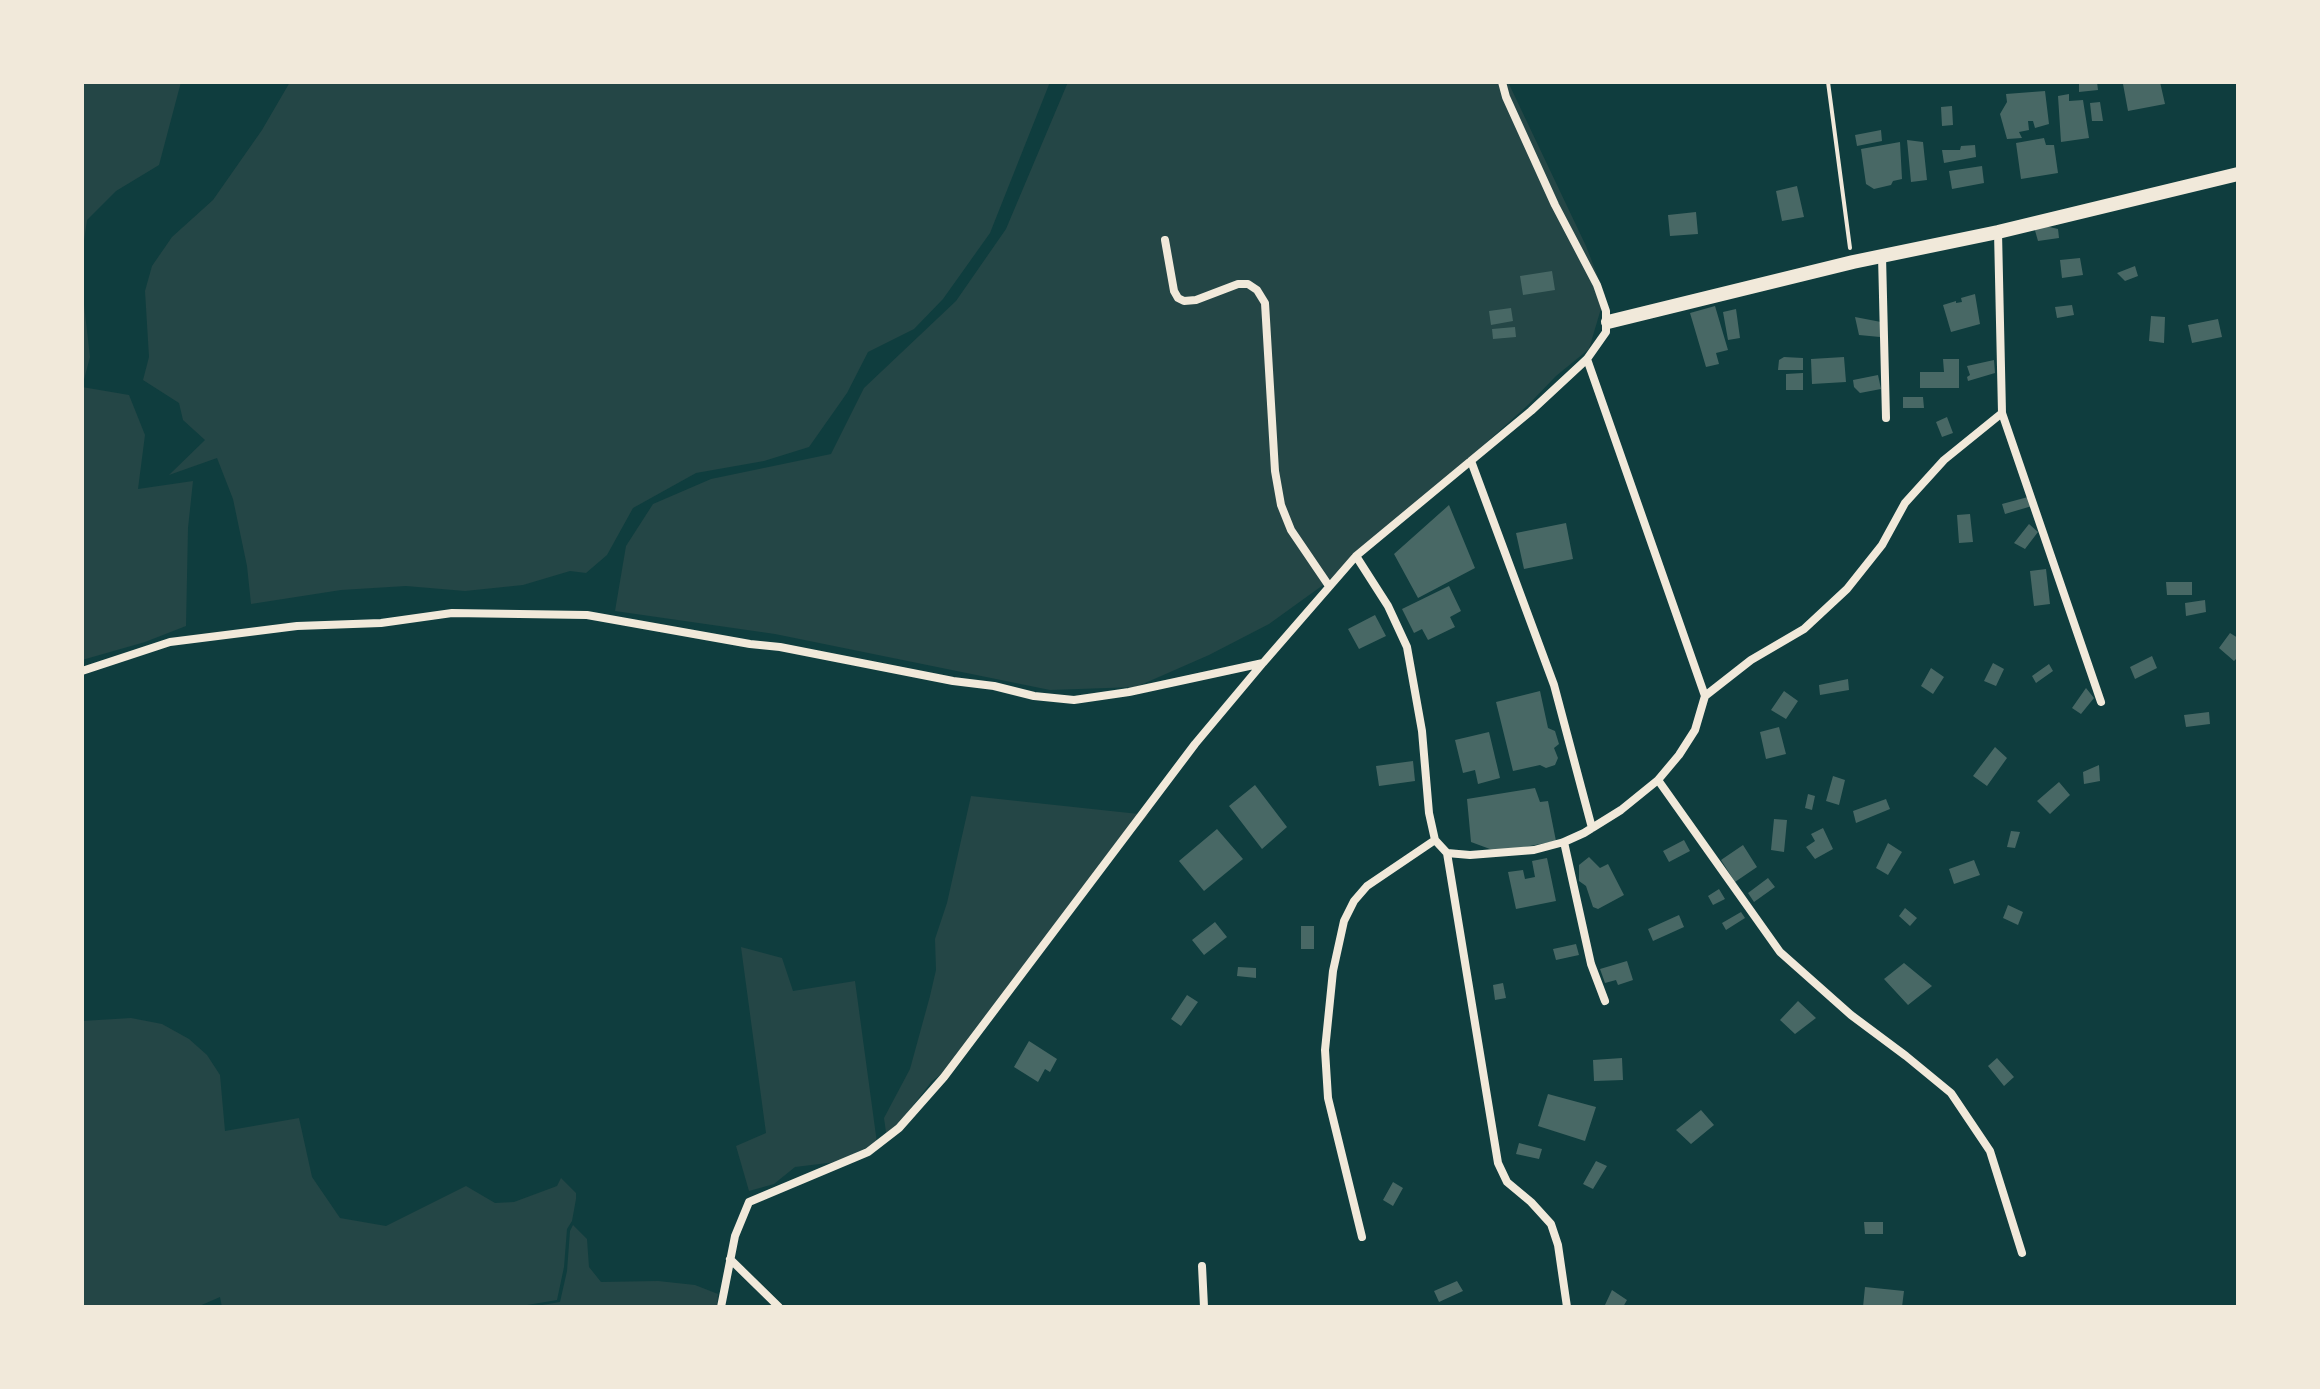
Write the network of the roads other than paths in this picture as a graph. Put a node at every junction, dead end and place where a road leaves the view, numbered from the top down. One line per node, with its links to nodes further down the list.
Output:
1 (1502, 82): 6 (street)
2 (2238, 174): 3 (street)
3 (1998, 232): 5 (street); 8 (street)
4 (1165, 240): 12 (street)
5 (1882, 256): 6 (street); 9 (street)
6 (1608, 322): 7 (street)
7 (1587, 359): 10 (street); 15 (street)
8 (2002, 413): 15 (street); 16 (street)
9 (1886, 418)
10 (1471, 461): 11 (street); 18 (street)
11 (1356, 556): 12 (street); 19 (street)
12 (1329, 586): 13 (street)
13 (1263, 663): 14 (street); 25 (street)
14 (82, 671)
15 (1705, 696): 17 (street)
16 (2101, 702)
17 (1658, 780): 18 (street); 24 (street)
18 (1592, 828): 20 (street)
19 (1435, 840): 21 (street); 23 (street)
20 (1564, 842): 21 (street); 22 (street)
21 (1447, 853): 30 (street)
22 (1605, 1001)
23 (1362, 1237)
24 (2022, 1253)
25 (730, 1259): 27 (street); 28 (street)
26 (1202, 1266): 29 (street)
27 (721, 1307)
28 (779, 1307)
29 (1204, 1307)
30 (1567, 1307)

